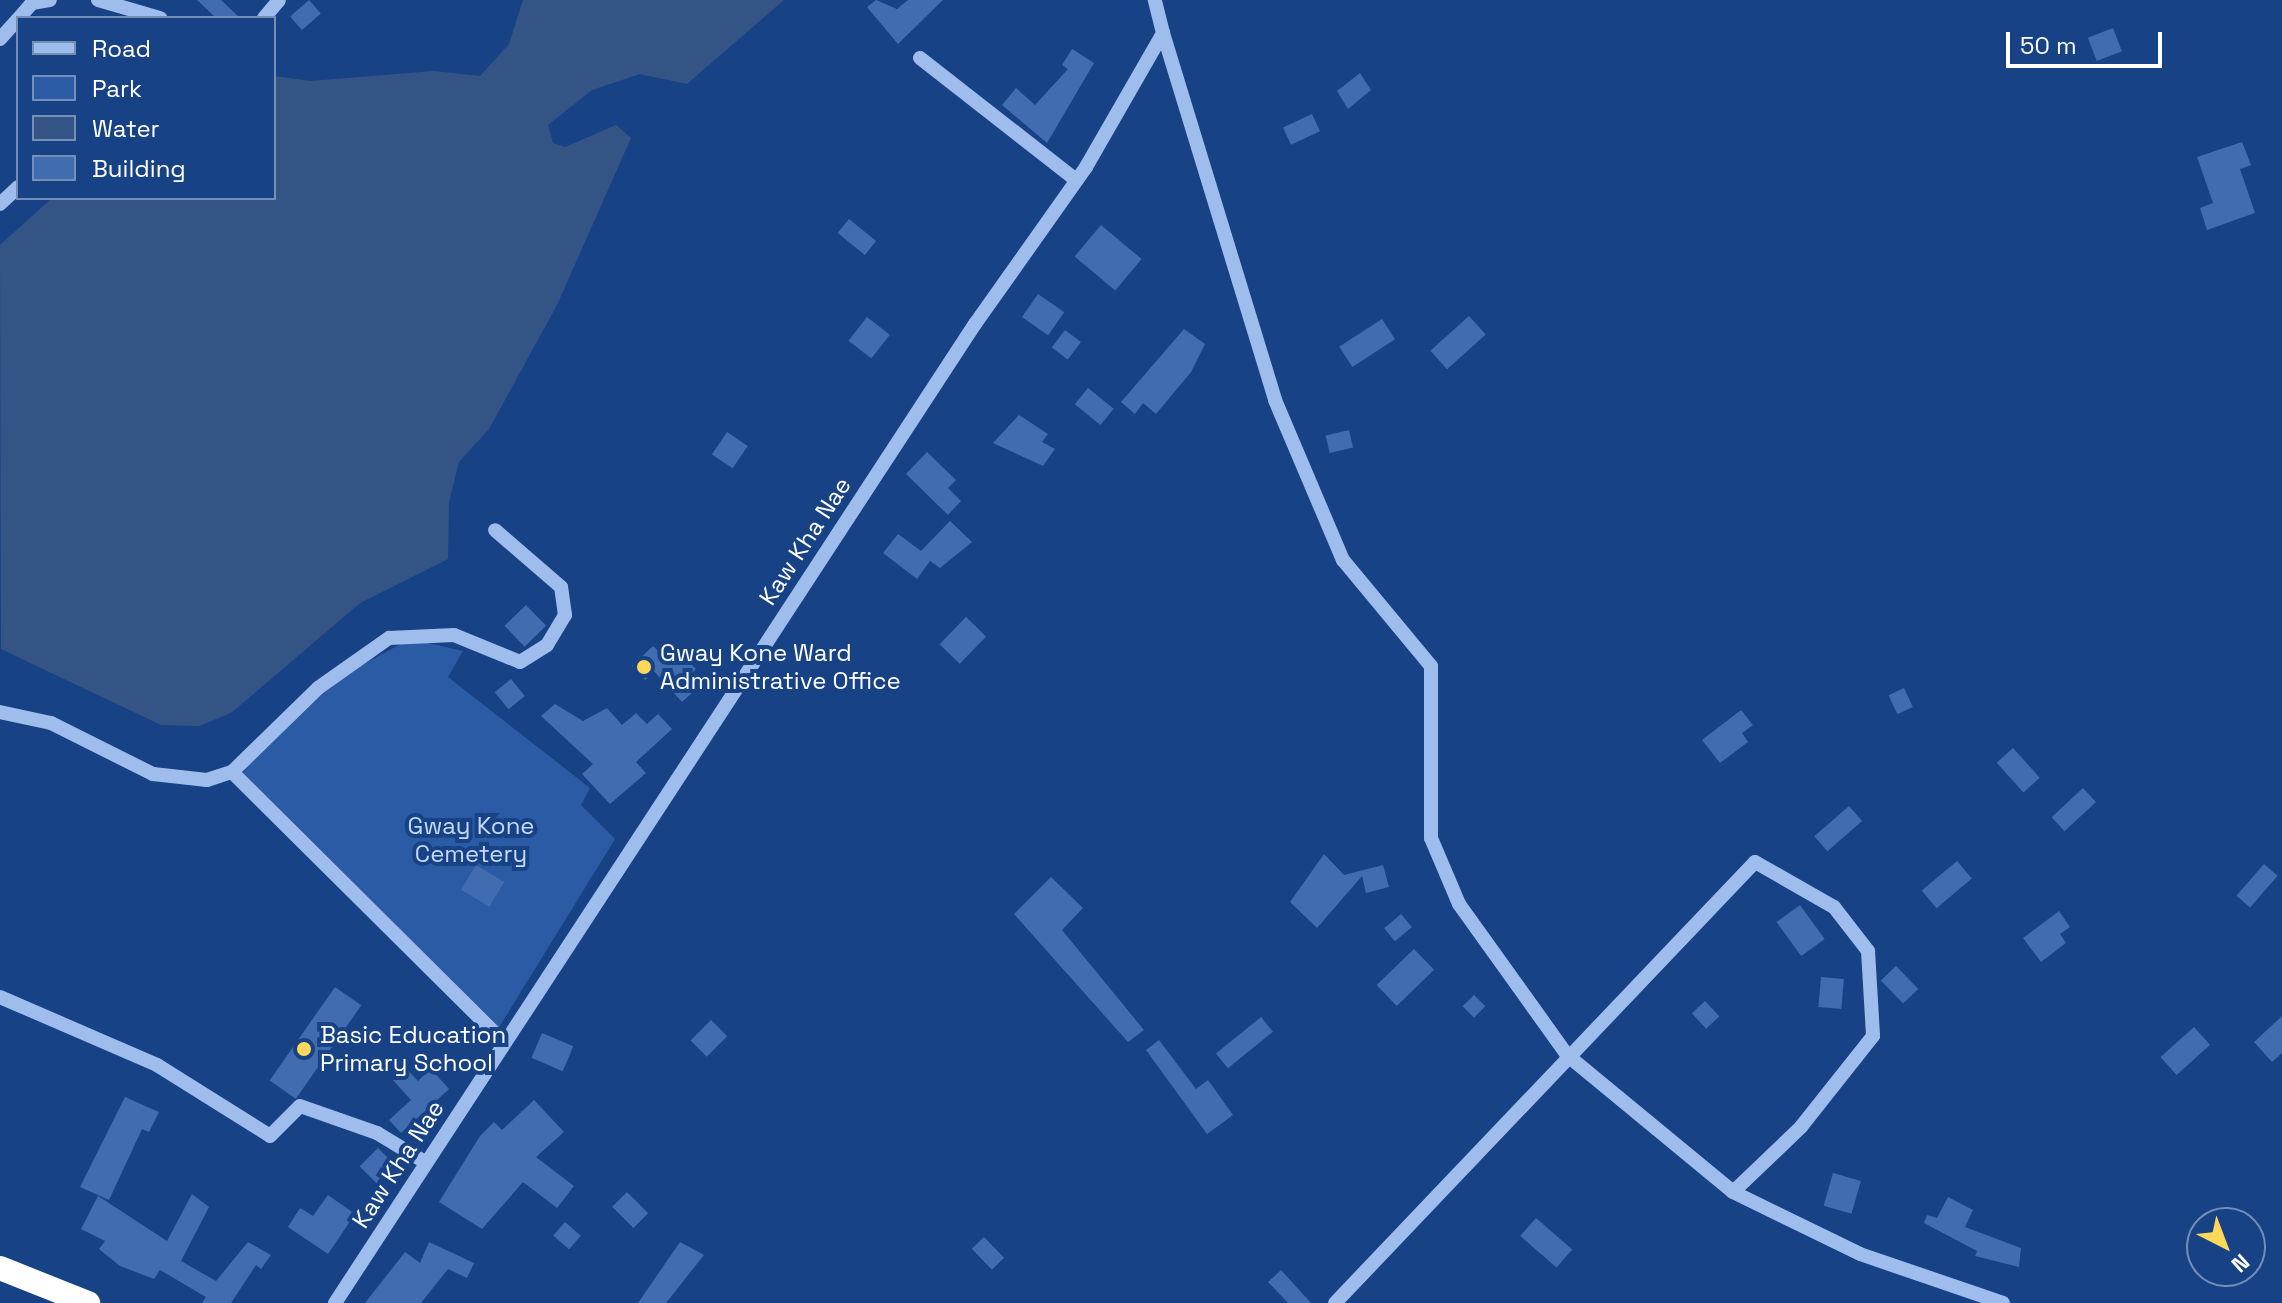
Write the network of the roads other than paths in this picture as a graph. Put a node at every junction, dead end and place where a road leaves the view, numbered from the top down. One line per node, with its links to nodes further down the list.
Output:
1 (50, 0): 5 (street)
2 (98, 0): 6 (street)
3 (279, 0): 7 (street)
4 (1155, 0): 9 (street)
5 (20, 16)
6 (153, 16)
7 (266, 16)
8 (16, 20): 10 (street)
9 (1163, 33): 12 (street, Kaw Kha Nae); 20 (street)
10 (0, 39)
11 (920, 58): 12 (street)
12 (1076, 180): 19 (street, Kaw Kha Nae)
13 (16, 189): 14 (street)
14 (0, 204)
15 (495, 530): 17 (street)
16 (0, 712): 17 (street)
17 (232, 772): 19 (street)
18 (0, 997): 21 (street)
19 (503, 1041): 21 (street, Kaw Kha Nae)
20 (1567, 1055): 22 (street); 22 (street); 26 (street)
21 (425, 1162): 25 (street, Kaw Kha Nae)
22 (1733, 1192): 27 (street)
23 (0, 1268): 24 (highway)
24 (88, 1303)
25 (335, 1303)
26 (1335, 1303)
27 (2003, 1303)

